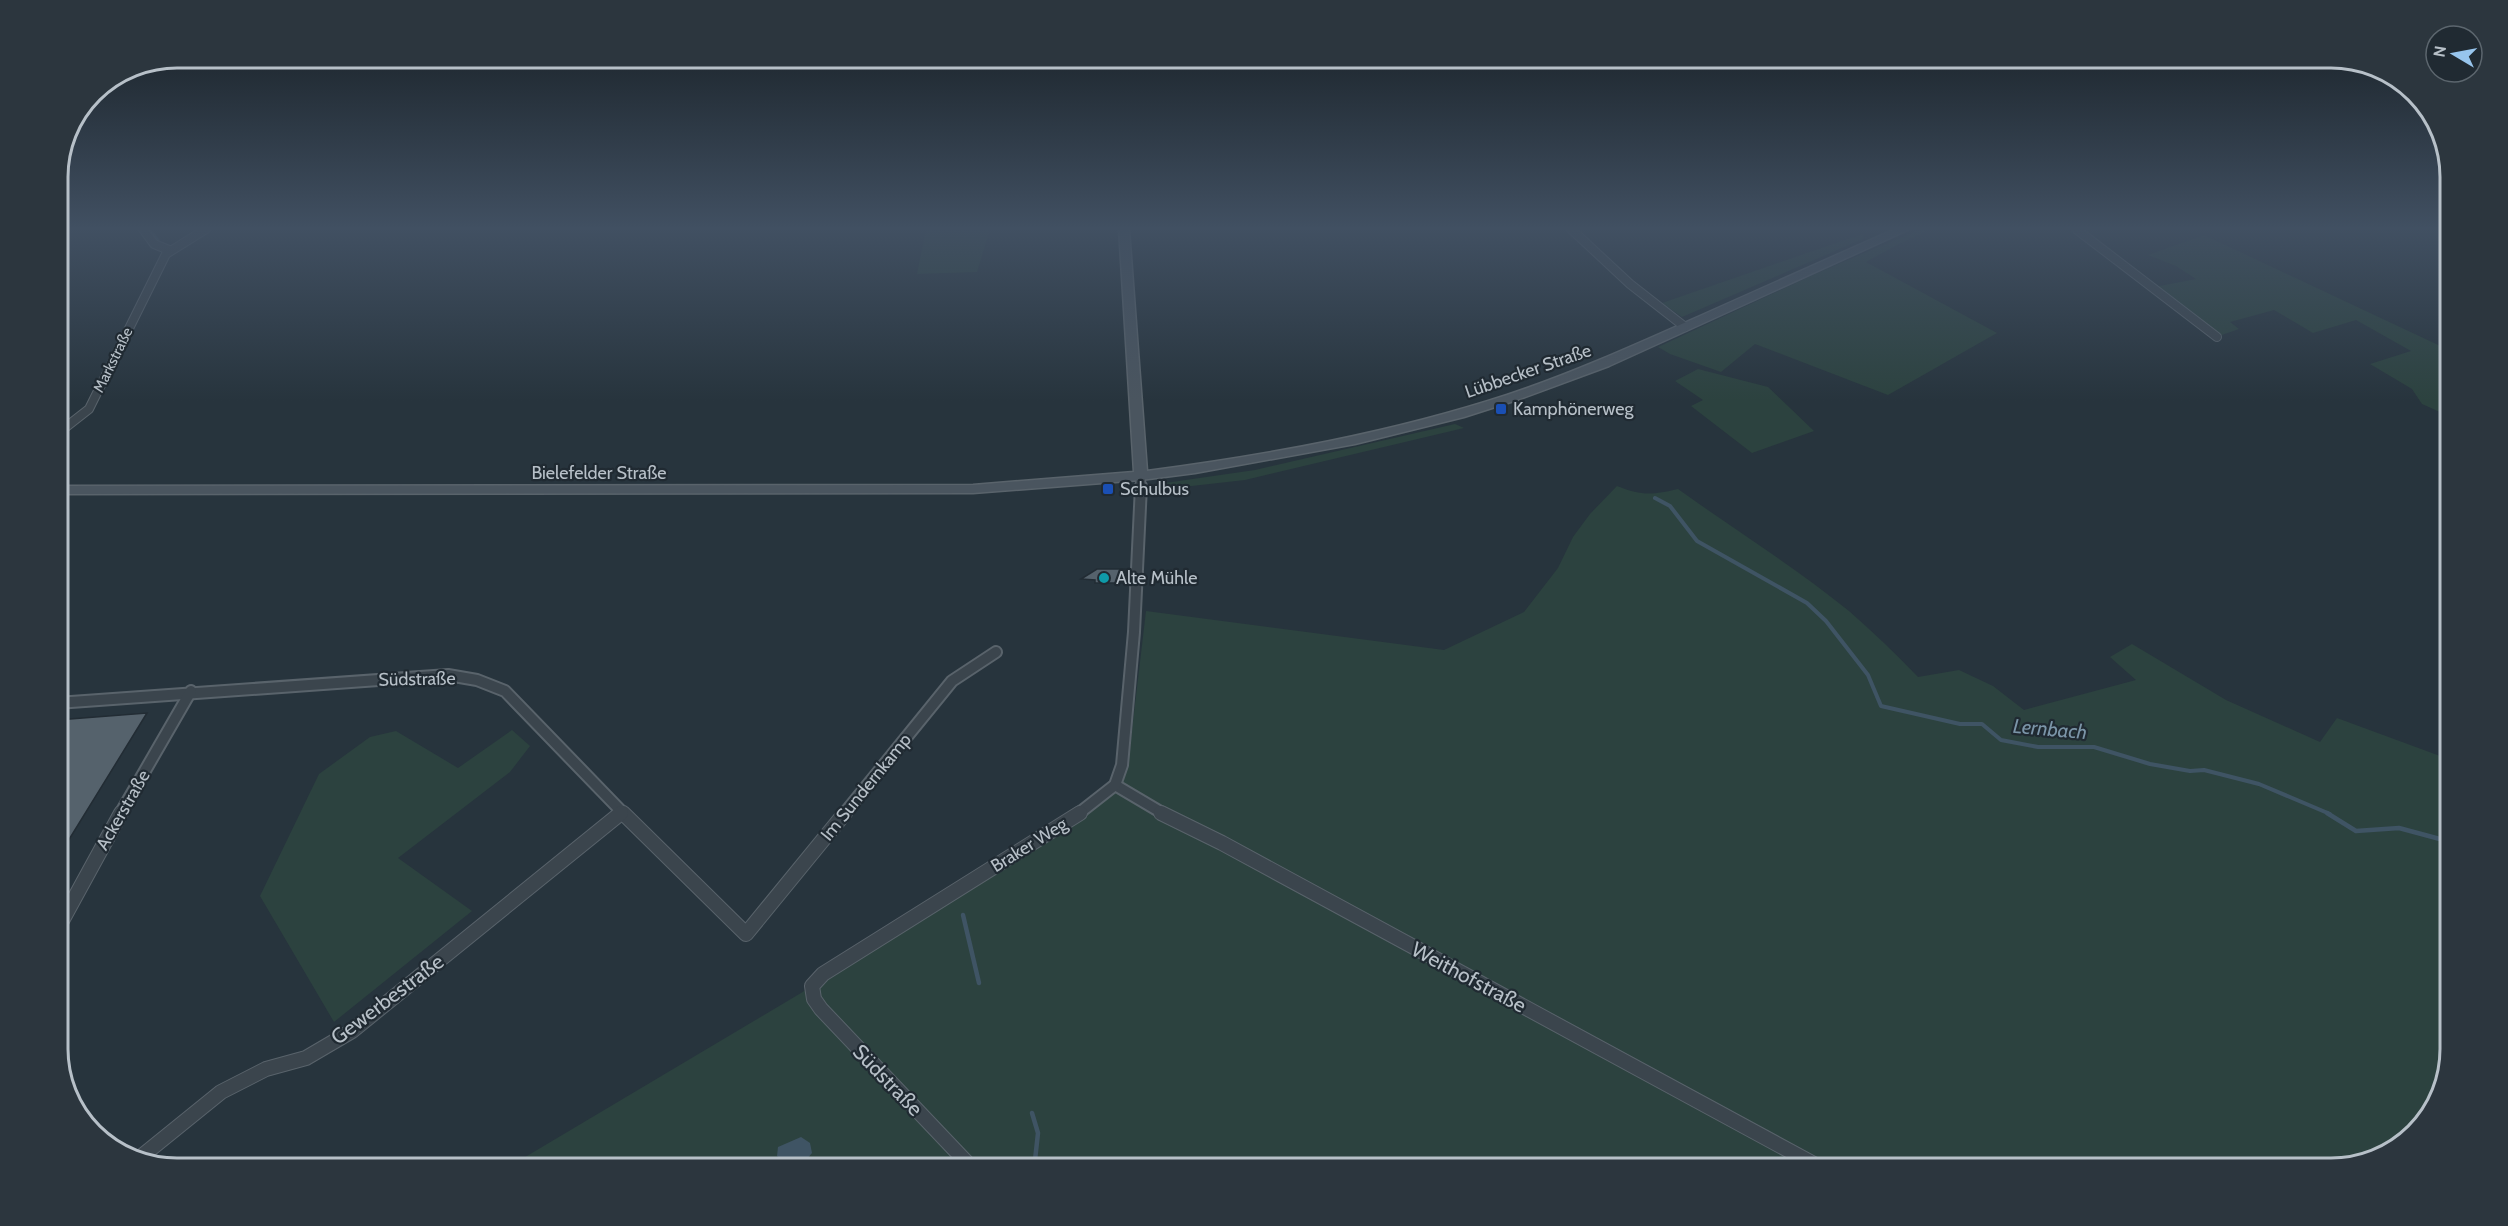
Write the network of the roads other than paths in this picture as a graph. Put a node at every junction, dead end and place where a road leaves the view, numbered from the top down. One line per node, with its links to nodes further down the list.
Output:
1 (149, 286): 8 (street, Markstraße)
2 (1127, 286): 9 (main road)
3 (1633, 286): 6 (street)
4 (1777, 286): 6 (main road, Lübbecker Straße)
5 (2151, 286): 7 (street)
6 (1685, 327): 9 (main road, Lübbecker Straße)
7 (2217, 337)
8 (68, 425)
9 (1141, 476): 10 (main road, Bielefelder Straße); 14 (street)
10 (68, 490)
11 (996, 652): 17 (street, Im Sundernkamp)
12 (191, 691): 13 (street, Südstraße); 15 (street, Südstraße); 16 (street, Ackerstraße)
13 (68, 702)
14 (1115, 785): 18 (street, Braker Weg); 21 (street, Weithofstraße)
15 (622, 812): 17 (street, Südstraße); 19 (street, Gewerbestraße)
16 (68, 910)
17 (746, 934)
18 (812, 986): 20 (street, Südstraße)
19 (145, 1154)
20 (963, 1158)
21 (1803, 1158)

